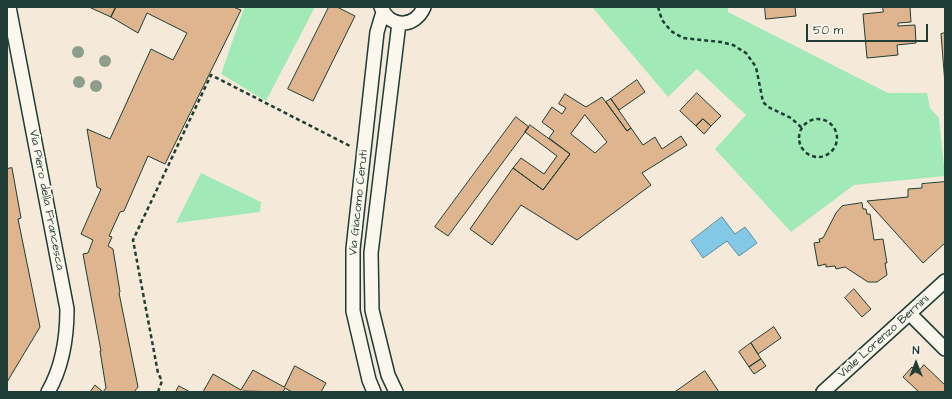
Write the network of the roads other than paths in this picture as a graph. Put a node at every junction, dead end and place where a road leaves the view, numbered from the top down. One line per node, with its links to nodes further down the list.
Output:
1 (9, 7): 8 (street, Via Piero della Francesca)
2 (424, 7): 4 (street)
3 (382, 9): 4 (street, Via Giacomo Ceruti); 9 (street, Via Giacomo Ceruti)
4 (399, 23): 10 (street, Via Giacomo Ceruti)
5 (945, 281): 6 (street, Viale Lorenzo Bernini)
6 (910, 314): 7 (street); 11 (street, Viale Lorenzo Bernini)
7 (945, 349)
8 (48, 392)
9 (374, 392)
10 (396, 392)
11 (823, 392)

